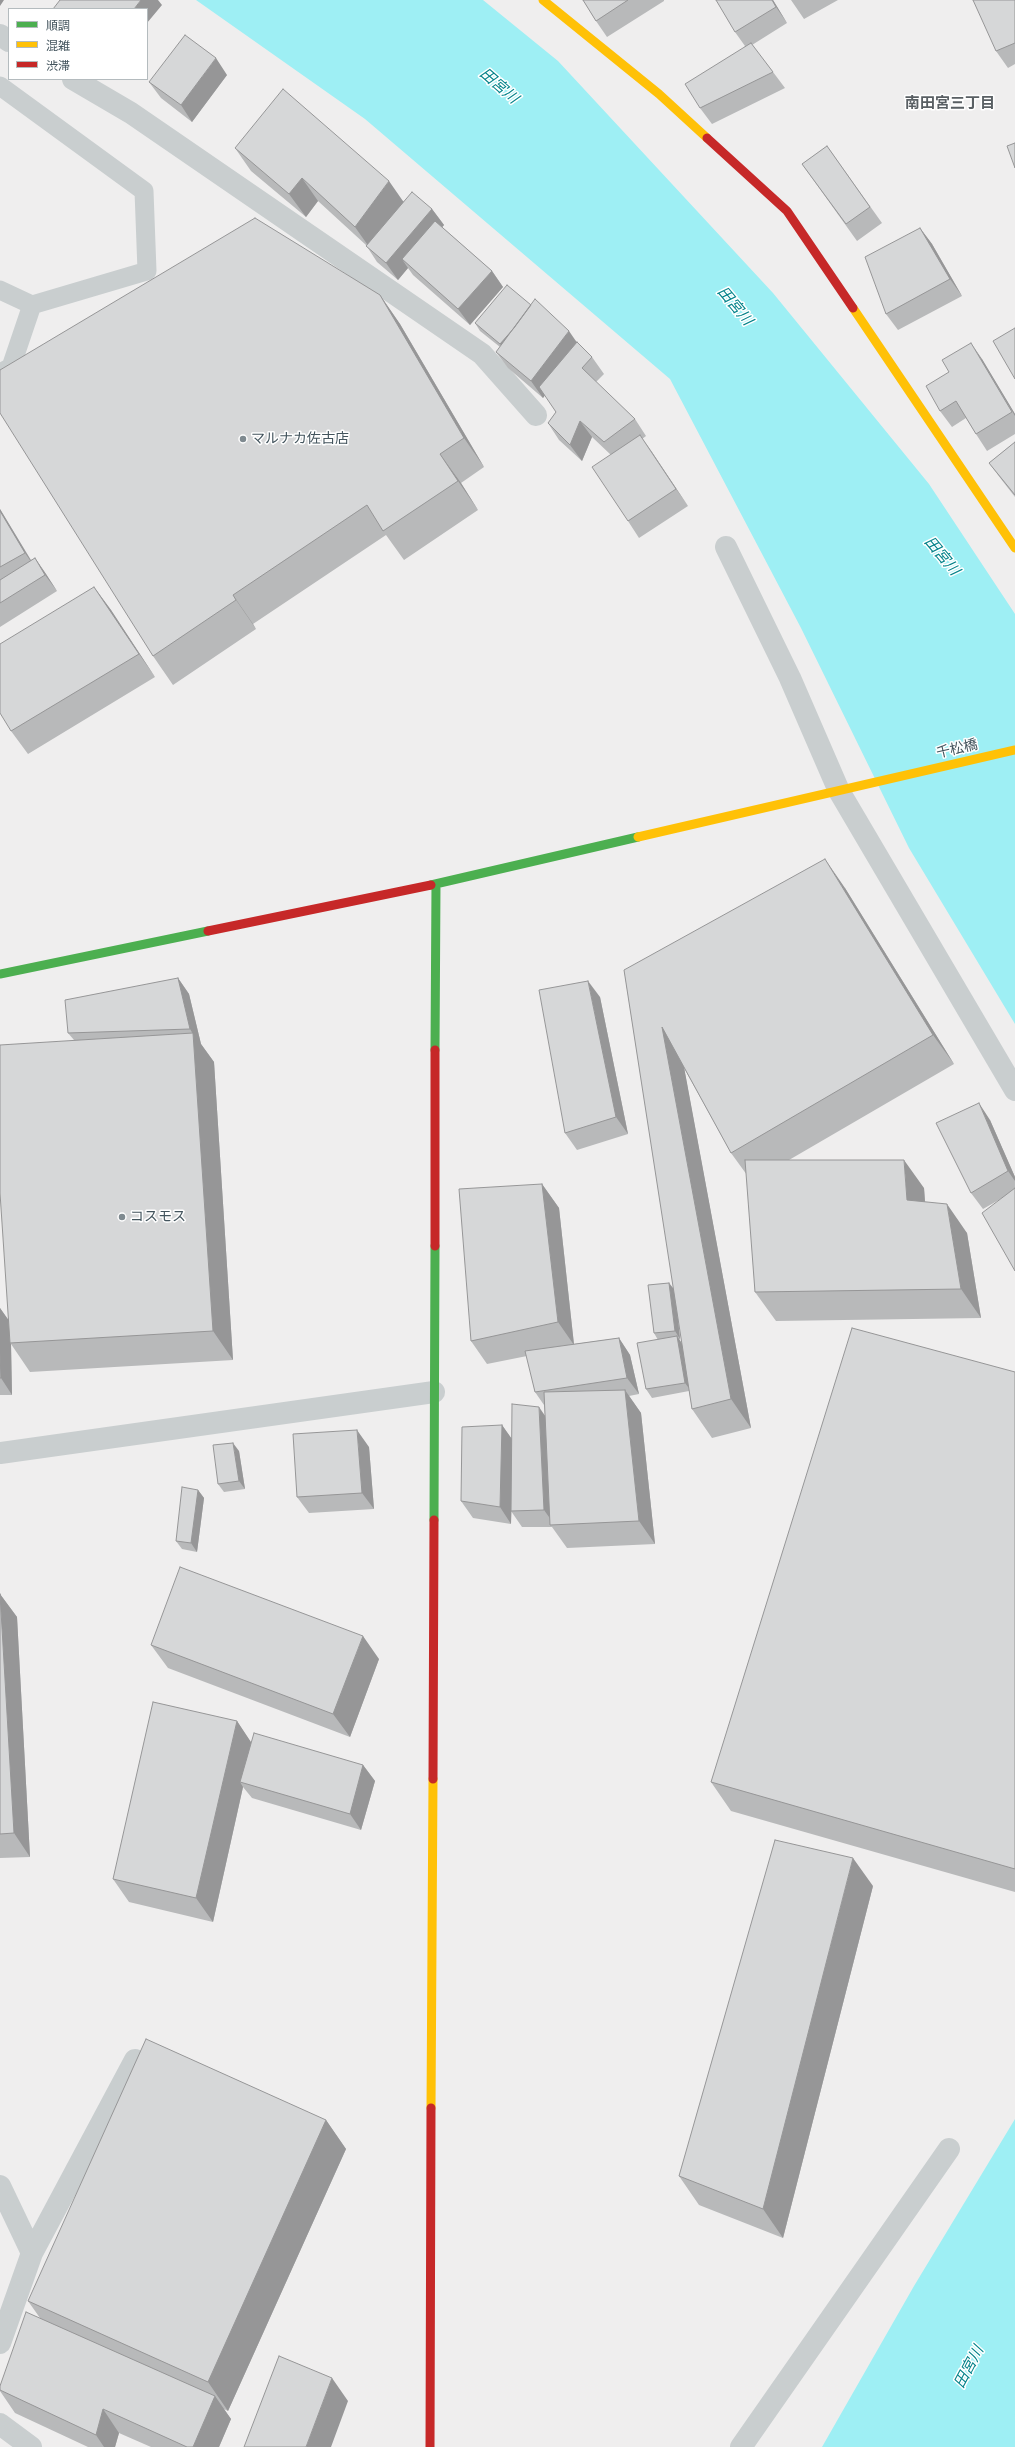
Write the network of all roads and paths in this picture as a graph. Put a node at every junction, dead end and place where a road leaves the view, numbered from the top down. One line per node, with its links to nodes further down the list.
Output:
1 (543, 0): 9 (street)
2 (76, 80): 7 (street)
3 (0, 86): 5 (lane)
4 (0, 290): 5 (lane)
5 (32, 305): 6 (lane)
6 (0, 373)
7 (536, 415)
8 (726, 547): 11 (street)
9 (1015, 548)
10 (1015, 750): 11 (street, 千松橋)
11 (839, 791): 12 (street, 千松橋); 14 (street)
12 (436, 884): 13 (street, 千松橋); 15 (street)
13 (1, 970)
14 (1015, 1090)
15 (434, 1392): 16 (street); 24 (street)
16 (0, 1453)
17 (135, 2060): 20 (street)
18 (949, 2149): 25 (street)
19 (0, 2186): 20 (street)
20 (32, 2253): 21 (street)
21 (0, 2343)
22 (0, 2424): 23 (street)
23 (31, 2447)
24 (430, 2447)
25 (741, 2447)

